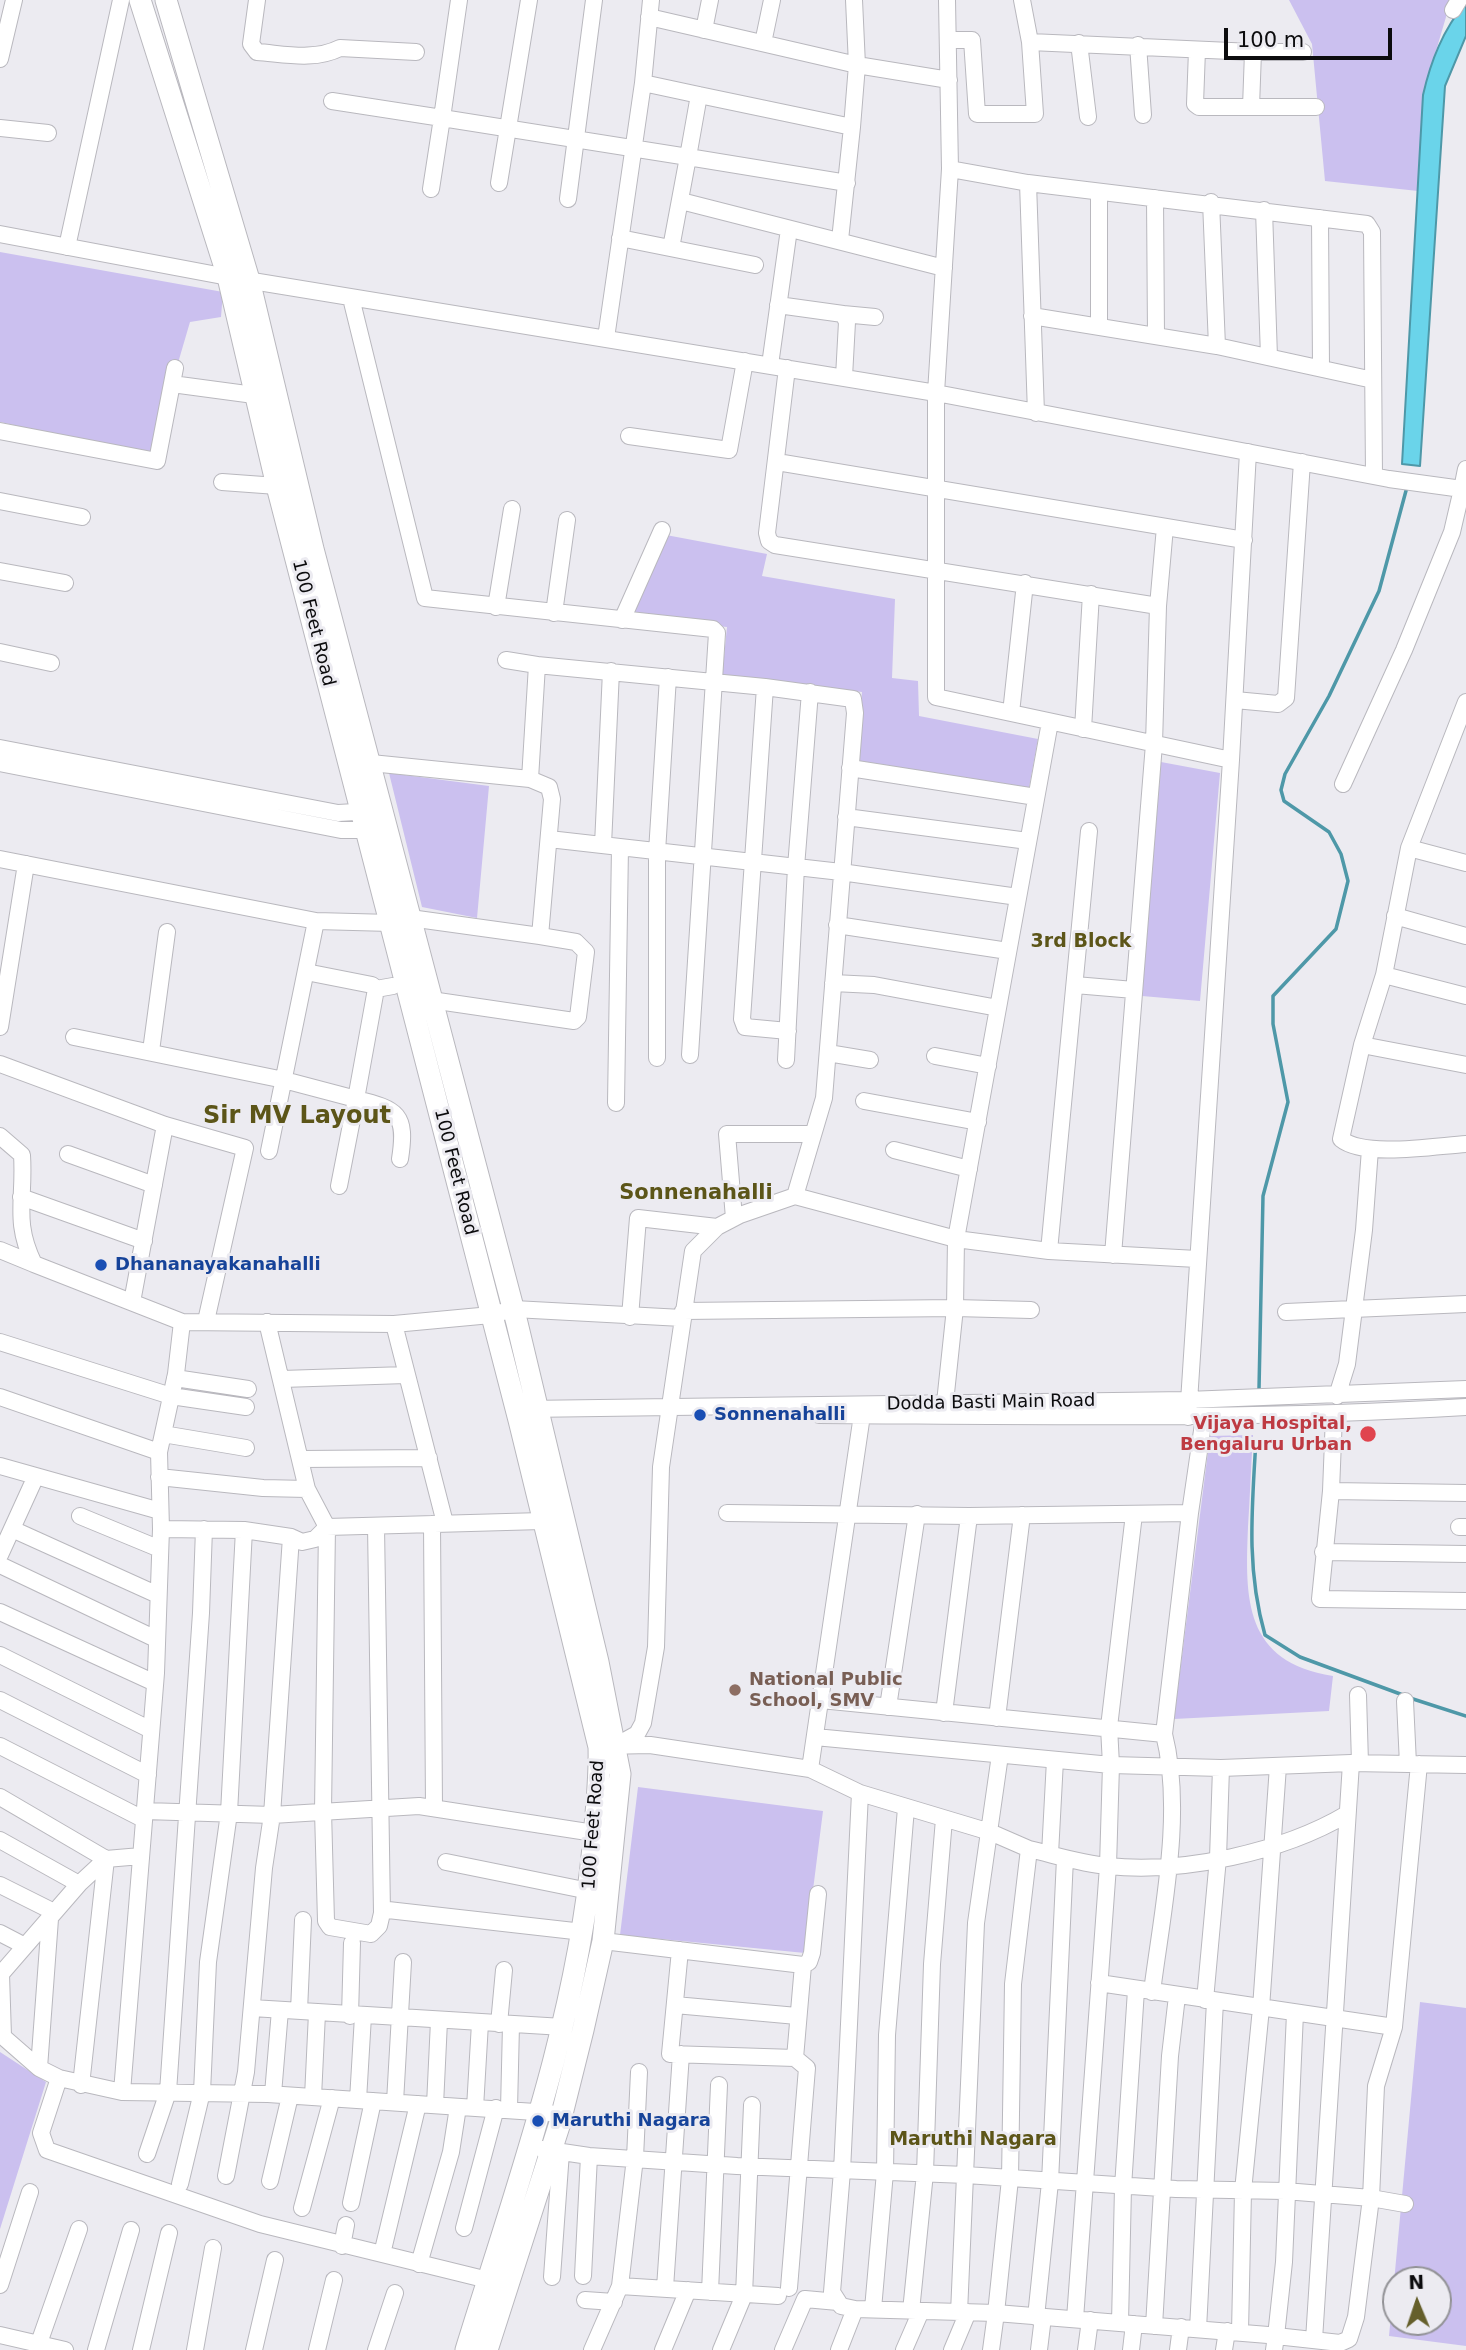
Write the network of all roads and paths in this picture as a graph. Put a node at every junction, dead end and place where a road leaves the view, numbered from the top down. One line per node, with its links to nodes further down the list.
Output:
1 (13, 0): 26 (street)
2 (121, 0): 60 (street)
3 (140, 0): 64 (main road, 100 Feet Road)
4 (166, 0): 64 (main road, 100 Feet Road)
5 (257, 0): 23 (street)
6 (459, 0): 36 (street)
7 (529, 0): 39 (street)
8 (594, 0): 41 (street)
9 (651, 0): 15 (street)
10 (710, 0): 16 (street)
11 (772, 0): 19 (street)
12 (854, 0): 27 (street)
13 (947, 0): 17 (street)
14 (1022, 0): 18 (street)
15 (649, 17): 16 (street); 29 (street)
16 (704, 30): 19 (street)
17 (948, 40): 18 (street); 28 (street)
18 (1030, 42): 20 (street)
19 (763, 43): 27 (street)
20 (1079, 43): 21 (street); 35 (street)
21 (1138, 45): 22 (street); 34 (street)
22 (1197, 50): 24 (street); 32 (street)
23 (416, 51)
24 (1253, 52): 25 (street); 32 (street)
25 (1303, 52)
26 (0, 59)
27 (857, 65): 28 (street); 37 (street)
28 (949, 80): 44 (street)
29 (643, 83): 30 (street); 42 (street)
30 (699, 95): 37 (street); 43 (street)
31 (332, 102): 36 (street)
32 (1251, 107): 33 (street)
33 (1316, 107)
34 (1143, 115)
35 (1087, 117)
36 (442, 118): 39 (street); 48 (street)
37 (852, 127): 46 (street)
38 (0, 128): 40 (street)
39 (509, 129): 41 (street); 45 (street)
40 (48, 133)
41 (576, 140): 42 (street); 51 (street)
42 (632, 150): 43 (street); 58 (street)
43 (688, 158): 46 (street); 52 (street)
44 (950, 169): 47 (street); 63 (street)
45 (499, 183)
46 (847, 183): 59 (street)
47 (1028, 183): 49 (street); 68 (street)
48 (431, 189)
49 (1099, 192): 50 (street); 70 (street)
50 (1155, 198): 53 (street); 71 (street)
51 (568, 199)
52 (681, 201): 56 (street); 61 (street)
53 (1211, 202): 54 (street); 73 (street)
54 (1264, 210): 55 (street); 74 (street)
55 (1320, 218): 79 (street); 81 (street)
56 (789, 229): 59 (street); 66 (street)
57 (0, 234): 60 (street)
58 (620, 237): 61 (street); 72 (street)
59 (839, 240): 63 (street)
60 (67, 247): 64 (street)
61 (671, 248): 62 (street)
62 (755, 265)
63 (944, 268): 83 (street)
64 (238, 278): 65 (street); 84 (main road, 100 Feet Road); 131 (main road, 100 Feet Road)
65 (351, 298): 72 (street); 110 (street)
66 (778, 305): 67 (street); 76 (street)
67 (843, 314): 69 (street); 80 (street)
68 (1032, 316): 70 (street); 85 (street)
69 (875, 317)
70 (1099, 324): 71 (street)
71 (1156, 336): 73 (street)
72 (606, 338): 75 (street)
73 (1217, 346): 74 (street)
74 (1269, 357): 79 (street)
75 (745, 361): 76 (street); 87 (street)
76 (769, 365): 78 (street)
77 (175, 368): 82 (street)
78 (788, 368): 80 (street); 89 (street)
79 (1321, 368): 81 (street)
80 (844, 377): 83 (street)
81 (1373, 380): 92 (street)
82 (172, 384): 84 (street); 86 (street)
83 (936, 393): 85 (street); 95 (street)
84 (254, 395): 94 (main road, 100 Feet Road)
85 (1036, 413): 88 (street)
86 (0, 431)
87 (629, 436)
88 (1248, 452): 90 (street); 103 (street)
89 (778, 462): 95 (street); 105 (street)
90 (1302, 462): 92 (street); 122 (street)
91 (1466, 468): 96 (street)
92 (1381, 477): 96 (street)
93 (222, 482): 94 (street)
94 (277, 486): 137 (main road, 100 Feet Road)
95 (936, 489): 101 (street); 105 (street)
96 (1464, 490): 134 (street)
97 (0, 501): 99 (street)
98 (512, 509): 110 (street)
99 (82, 517)
100 (567, 520): 111 (street)
101 (1165, 527): 103 (street); 109 (street)
102 (662, 530): 112 (street)
103 (1244, 540): 122 (street)
104 (0, 571): 106 (street)
105 (936, 571): 107 (street); 124 (street)
106 (65, 583)
107 (1025, 583): 108 (street); 124 (street)
108 (1091, 594): 109 (street); 126 (street)
109 (1158, 606): 127 (street)
110 (496, 607): 111 (street)
111 (554, 613): 112 (street)
112 (622, 620): 119 (street)
113 (0, 652): 115 (street)
114 (506, 660): 116 (street)
115 (51, 663)
116 (537, 666): 117 (street); 133 (street)
117 (611, 671): 118 (street); 141 (street)
118 (668, 677): 119 (street); 144 (street)
119 (714, 682): 120 (street); 145 (street)
120 (765, 687): 121 (street); 147 (street)
121 (810, 692): 132 (street); 150 (street)
122 (1235, 700): 129 (street)
123 (1466, 702): 143 (street)
124 (1011, 713): 125 (street)
125 (1050, 722): 126 (street); 135 (street)
126 (1083, 729): 127 (street)
127 (1154, 744): 129 (street); 167 (street)
128 (0, 748): 137 (street)
129 (1231, 760): 211 (street)
130 (0, 763): 137 (street)
131 (371, 763): 133 (street); 137 (main road, 100 Feet Road)
132 (850, 768): 135 (street); 136 (street)
133 (530, 779): 139 (street)
134 (1343, 784)
135 (1036, 797): 140 (street)
136 (846, 817): 140 (street); 151 (street)
137 (374, 820): 155 (main road, 100 Feet Road)
138 (1090, 831): 164 (street)
139 (549, 839): 141 (street); 158 (street)
140 (1028, 841): 152 (street)
141 (603, 845): 142 (street)
142 (620, 847): 144 (street); 188 (street)
143 (1409, 848): 148 (street); 153 (street)
144 (657, 852): 145 (street); 179 (street)
145 (701, 857): 147 (street); 177 (street)
146 (0, 859): 149 (street)
147 (751, 861): 150 (street); 172 (street)
148 (1466, 863)
149 (26, 864): 154 (street); 171 (street)
150 (796, 867): 151 (street); 172 (street)
151 (841, 872): 152 (street); 156 (street)
152 (1018, 897): 160 (street)
153 (1395, 916): 159 (street); 162 (street)
154 (316, 921): 155 (street); 161 (street)
155 (400, 921): 158 (street); 169 (main road, 100 Feet Road); 220 (main road, 100 Feet Road)
156 (837, 925): 160 (street); 163 (street)
157 (167, 933): 175 (street)
158 (540, 936): 169 (street)
159 (1466, 936)
160 (1008, 951): 170 (street)
161 (306, 971): 166 (street); 185 (street)
162 (1384, 975): 168 (street); 174 (street)
163 (833, 983): 170 (street); 176 (street)
164 (1075, 985): 167 (street); 209 (street)
165 (393, 986): 166 (street)
166 (376, 989): 186 (street)
167 (1134, 990): 210 (street)
168 (1466, 996)
169 (431, 1000): 216 (main road, 100 Feet Road)
170 (998, 1007): 184 (street)
171 (0, 1027)
172 (788, 1031): 180 (street)
173 (74, 1037): 175 (street)
174 (1362, 1045): 183 (street); 194 (street)
175 (150, 1051): 185 (street)
176 (828, 1054): 181 (street); 191 (street)
177 (690, 1055)
178 (935, 1056): 184 (street)
179 (657, 1058)
180 (786, 1060)
181 (870, 1060)
182 (0, 1064): 190 (street)
183 (1466, 1065)
184 (988, 1066): 189 (street)
185 (284, 1080): 186 (street); 196 (street)
186 (356, 1099): 198 (street); 201 (street)
187 (864, 1101): 189 (street)
188 (615, 1103)
189 (978, 1122): 199 (street)
190 (164, 1125): 200 (street); 223 (street)
191 (814, 1134): 202 (street); 204 (street)
192 (0, 1136): 203 (street)
193 (1466, 1144): 194 (street)
194 (1370, 1149): 218 (street)
195 (894, 1150): 199 (street)
196 (269, 1151)
197 (68, 1154): 200 (street)
198 (400, 1159)
199 (970, 1169): 206 (street)
200 (154, 1185): 207 (street)
201 (339, 1186)
202 (795, 1196): 204 (street); 206 (street)
203 (21, 1197): 207 (street); 212 (street)
204 (734, 1218): 205 (street)
205 (717, 1227): 221 (street); 222 (street)
206 (956, 1239): 209 (street); 215 (street)
207 (144, 1241): 213 (street)
208 (0, 1250): 212 (street)
209 (1049, 1251): 210 (street)
210 (1113, 1255): 211 (street)
211 (1197, 1259): 240 (street)
212 (34, 1264): 213 (street)
213 (132, 1301): 224 (street)
214 (1466, 1304): 218 (street)
215 (955, 1308): 217 (street); 221 (street); 238 (street)
216 (514, 1309): 220 (street); 222 (street); 241 (main road, 100 Feet Road)
217 (1031, 1310)
218 (1354, 1310): 219 (street); 234 (street)
219 (1286, 1312)
220 (491, 1315): 226 (street); 242 (main road, 100 Feet Road)
221 (683, 1315): 222 (street); 239 (street)
222 (630, 1317)
223 (206, 1321): 224 (street); 225 (street)
224 (182, 1322): 229 (street)
225 (267, 1322): 226 (street); 230 (street)
226 (394, 1324): 228 (street)
227 (0, 1342): 233 (street)
228 (406, 1375): 230 (street); 248 (street)
229 (175, 1378): 231 (street); 233 (street)
230 (282, 1379): 249 (street)
231 (248, 1389)
232 (1466, 1389): 234 (street, Dodda Basti Main Road)
233 (171, 1396): 236 (street); 245 (street)
234 (1336, 1396): 240 (street, Dodda Basti Main Road)
235 (0, 1397): 247 (street)
236 (246, 1407)
237 (1466, 1407): 244 (street)
238 (945, 1409): 239 (street, Dodda Basti Main Road); 240 (street, Dodda Basti Main Road); 243 (street, Dodda Basti Main Road)
239 (669, 1410): 241 (street, Dodda Basti Main Road); 243 (street, Dodda Basti Main Road); 297 (street)
240 (1193, 1411): 244 (street, Dodda Basti Main Road); 259 (street)
241 (540, 1412): 242 (street, Dodda Basti Main Road); 297 (main road, 100 Feet Road)
242 (518, 1415): 265 (main road, 100 Feet Road)
243 (862, 1415): 258 (street)
244 (1334, 1415): 254 (street)
245 (163, 1434): 246 (street); 247 (street)
246 (246, 1448)
247 (159, 1451): 252 (street)
248 (429, 1458): 249 (street); 266 (street)
249 (302, 1459): 253 (street)
250 (0, 1466): 251 (street)
251 (36, 1476): 256 (street); 269 (street)
252 (159, 1477): 253 (street); 256 (street)
253 (307, 1489): 268 (street)
254 (1331, 1491): 255 (street); 275 (street)
255 (1466, 1493)
256 (160, 1511): 270 (street)
257 (727, 1513): 258 (street)
258 (848, 1513): 260 (street); 287 (street)
259 (1190, 1513): 261 (street); 294 (street)
260 (917, 1514): 264 (street); 289 (street)
261 (1134, 1514): 262 (street); 292 (street)
262 (1022, 1515): 264 (street); 291 (street)
263 (80, 1516): 274 (street)
264 (969, 1516): 290 (street)
265 (542, 1521): 266 (street); 297 (main road, 100 Feet Road)
266 (438, 1524): 267 (street); 311 (street)
267 (376, 1525): 268 (street); 312 (street)
268 (327, 1527): 273 (street); 314 (street)
269 (12, 1529): 277 (street); 279 (street)
270 (161, 1529): 271 (street); 274 (street)
271 (204, 1529): 272 (street); 315 (street)
272 (244, 1530): 273 (street); 316 (street)
273 (291, 1537): 319 (street)
274 (160, 1549): 279 (street)
275 (1323, 1552): 276 (street); 280 (street)
276 (1466, 1554)
277 (0, 1555)
278 (0, 1565): 282 (street)
279 (158, 1595): 282 (street)
280 (1466, 1601)
281 (0, 1612): 284 (street)
282 (156, 1639): 284 (street)
283 (0, 1655): 293 (street)
284 (155, 1683): 293 (street)
285 (1358, 1695): 300 (street)
286 (0, 1700): 308 (street)
287 (821, 1700): 289 (street); 295 (street)
288 (1405, 1701): 301 (street)
289 (888, 1707): 290 (street)
290 (944, 1713): 291 (street)
291 (997, 1718): 292 (street)
292 (1109, 1727): 294 (street); 302 (street)
293 (151, 1730): 308 (street)
294 (1164, 1734): 305 (street)
295 (815, 1737): 298 (street); 307 (street)
296 (0, 1746): 318 (street)
297 (607, 1746): 307 (street); 322 (main road, 100 Feet Road); 342 (main road, 100 Feet Road)
298 (1000, 1755): 299 (street); 321 (street)
299 (1055, 1760): 302 (street); 327 (street)
300 (1355, 1763): 301 (street); 304 (street); 317 (street)
301 (1414, 1764): 303 (street); 369 (street)
302 (1111, 1765): 305 (street); 331 (street)
303 (1466, 1765)
304 (1278, 1766): 306 (street); 324 (street)
305 (1172, 1767): 306 (street); 332 (street)
306 (1221, 1768): 329 (street)
307 (810, 1769): 309 (street)
308 (148, 1776): 318 (street)
309 (860, 1793): 313 (street); 402 (street)
310 (0, 1797): 328 (street)
311 (434, 1807): 312 (street); 322 (street)
312 (379, 1808): 314 (street); 337 (street)
313 (906, 1808): 320 (street); 403 (street)
314 (323, 1811): 319 (street); 337 (street)
315 (187, 1812): 316 (street); 318 (street); 379 (street)
316 (229, 1813): 319 (street); 380 (street)
317 (1347, 1814): 324 (street); 363 (street)
318 (144, 1815): 326 (street)
319 (272, 1815): 355 (street)
320 (944, 1819): 321 (street); 404 (street)
321 (990, 1832): 325 (street); 405 (street)
322 (594, 1833): 335 (main road, 100 Feet Road)
323 (0, 1840): 333 (street)
324 (1272, 1847): 329 (street); 356 (street)
325 (1029, 1849): 327 (street); 407 (street)
326 (141, 1856): 328 (street); 378 (street)
327 (1058, 1856): 331 (street); 409 (street)
328 (106, 1858): 333 (street); 376 (street)
329 (1218, 1858): 332 (street); 353 (street)
330 (446, 1862): 335 (street)
331 (1108, 1866): 332 (street); 350 (street)
332 (1168, 1867): 351 (street)
333 (79, 1884): 338 (street)
334 (0, 1885): 338 (street)
335 (589, 1891): 340 (main road, 100 Feet Road)
336 (818, 1894): 347 (street)
337 (382, 1913): 340 (street)
338 (52, 1916): 344 (street); 373 (street)
339 (303, 1920): 358 (street)
340 (583, 1932): 368 (main road, 100 Feet Road)
341 (0, 1933): 344 (street)
342 (603, 1941): 345 (street); 393 (main road, 100 Feet Road)
343 (352, 1943): 361 (street)
344 (25, 1946): 349 (street)
345 (680, 1950): 347 (street); 354 (street)
346 (403, 1962): 364 (street)
347 (803, 1965): 362 (street)
348 (504, 1970): 367 (street)
349 (1, 1975): 370 (street)
350 (1100, 1983): 351 (street); 411 (street)
351 (1144, 1991): 352 (street); 412 (street)
352 (1177, 1996): 353 (street); 413 (street)
353 (1210, 2001): 356 (street); 414 (street)
354 (675, 2005): 362 (street); 371 (street)
355 (252, 2008): 357 (street); 381 (street)
356 (1261, 2008): 360 (street); 415 (street)
357 (280, 2010): 358 (street); 382 (street)
358 (299, 2011): 359 (street)
359 (317, 2013): 361 (street); 384 (street)
360 (1295, 2013): 363 (street); 416 (street)
361 (357, 2016): 364 (street); 386 (street)
362 (797, 2016): 372 (street)
363 (1335, 2018): 369 (street); 418 (street)
364 (399, 2019): 365 (street); 387 (street)
365 (439, 2021): 366 (street); 388 (street)
366 (480, 2023): 367 (street); 391 (street)
367 (505, 2025): 368 (street); 392 (street)
368 (563, 2027): 393 (main road, 100 Feet Road)
369 (1394, 2027): 419 (street)
370 (1, 2035): 373 (street)
371 (681, 2054): 372 (street); 398 (street)
372 (795, 2058): 401 (street)
373 (39, 2068): 375 (street)
374 (639, 2072): 397 (street)
375 (59, 2078): 376 (street); 428 (street)
376 (80, 2085): 378 (street)
377 (719, 2085): 399 (street)
378 (122, 2092): 379 (street)
379 (168, 2092): 380 (street); 395 (street)
380 (202, 2092): 381 (street); 410 (street)
381 (243, 2094): 382 (street); 406 (street)
382 (273, 2094): 383 (street)
383 (290, 2096): 384 (street); 408 (street)
384 (313, 2097): 385 (street)
385 (332, 2098): 386 (street); 422 (street)
386 (366, 2100): 387 (street); 420 (street)
387 (395, 2102): 388 (street)
388 (427, 2105): 390 (street); 430 (street)
389 (751, 2105): 400 (street)
390 (458, 2107): 391 (street); 432 (street)
391 (475, 2108): 392 (street)
392 (503, 2109): 393 (street); 424 (street)
393 (551, 2113): 394 (main road, 100 Feet Road)
394 (546, 2149): 396 (street); 434 (street); 436 (main road, 100 Feet Road); 471 (main road, 100 Feet Road)
395 (147, 2154)
396 (589, 2156): 397 (street); 433 (street)
397 (635, 2158): 398 (street); 442 (street)
398 (675, 2162): 399 (street); 438 (street)
399 (717, 2164): 400 (street); 440 (street)
400 (751, 2166): 401 (street); 443 (street)
401 (801, 2169): 402 (street); 443 (street)
402 (842, 2171): 403 (street); 445 (street)
403 (886, 2172): 404 (street); 447 (street)
404 (925, 2173): 405 (street); 448 (street)
405 (966, 2175): 407 (street); 449 (street)
406 (226, 2176)
407 (1010, 2179): 409 (street); 450 (street)
408 (270, 2181)
409 (1050, 2182): 411 (street); 451 (street)
410 (180, 2184)
411 (1086, 2184): 412 (street); 452 (street)
412 (1123, 2187): 413 (street); 453 (street)
413 (1162, 2189): 414 (street); 454 (street)
414 (1204, 2190): 415 (street); 456 (street)
415 (1243, 2191): 416 (street); 457 (street)
416 (1285, 2191): 418 (street); 461 (street)
417 (30, 2192): 437 (street)
418 (1326, 2195): 419 (street); 459 (street)
419 (1371, 2198): 421 (street); 462 (street)
420 (351, 2203)
421 (1405, 2204)
422 (302, 2208)
423 (346, 2225): 428 (street)
424 (464, 2228)
425 (79, 2229): 460 (street)
426 (131, 2230): 464 (street)
427 (169, 2233): 465 (street)
428 (342, 2246): 430 (street)
429 (213, 2248): 466 (street)
430 (382, 2255): 432 (street)
431 (275, 2260): 467 (street)
432 (419, 2264): 436 (street)
433 (583, 2276)
434 (552, 2277)
435 (334, 2280): 468 (street)
436 (488, 2280): 470 (main road, 100 Feet Road)
437 (0, 2285)
438 (666, 2288): 439 (street); 442 (street)
439 (688, 2290): 440 (street); 473 (street)
440 (710, 2292): 443 (street)
441 (395, 2293): 469 (street)
442 (617, 2294): 444 (street); 472 (street)
443 (744, 2295): 474 (street)
444 (586, 2300)
445 (838, 2302): 446 (street); 475 (street)
446 (855, 2309): 447 (street); 476 (street)
447 (873, 2309): 448 (street)
448 (916, 2311): 449 (street); 477 (street)
449 (964, 2313): 450 (street); 478 (street)
450 (996, 2313): 451 (street); 479 (street)
451 (1039, 2317): 452 (street); 480 (street)
452 (1083, 2320): 453 (street); 481 (street)
453 (1127, 2323): 454 (street); 482 (street)
454 (1154, 2326): 455 (street)
455 (1181, 2328): 456 (street); 483 (street)
456 (1198, 2329): 457 (street)
457 (1233, 2332): 461 (street); 484 (street)
458 (0, 2335): 460 (street)
459 (1314, 2340): 461 (street); 462 (street)
460 (39, 2343): 463 (street)
461 (1275, 2343)
462 (1339, 2347)
463 (65, 2350)
464 (96, 2350)
465 (141, 2350)
466 (195, 2350)
467 (254, 2350)
468 (317, 2350)
469 (376, 2350)
470 (466, 2350)
471 (487, 2350)
472 (592, 2350)
473 (663, 2350)
474 (721, 2350)
475 (783, 2350)
476 (839, 2350)
477 (904, 2350)
478 (952, 2350)
479 (991, 2350)
480 (1039, 2350)
481 (1086, 2350)
482 (1131, 2350)
483 (1178, 2350)
484 (1224, 2350)

